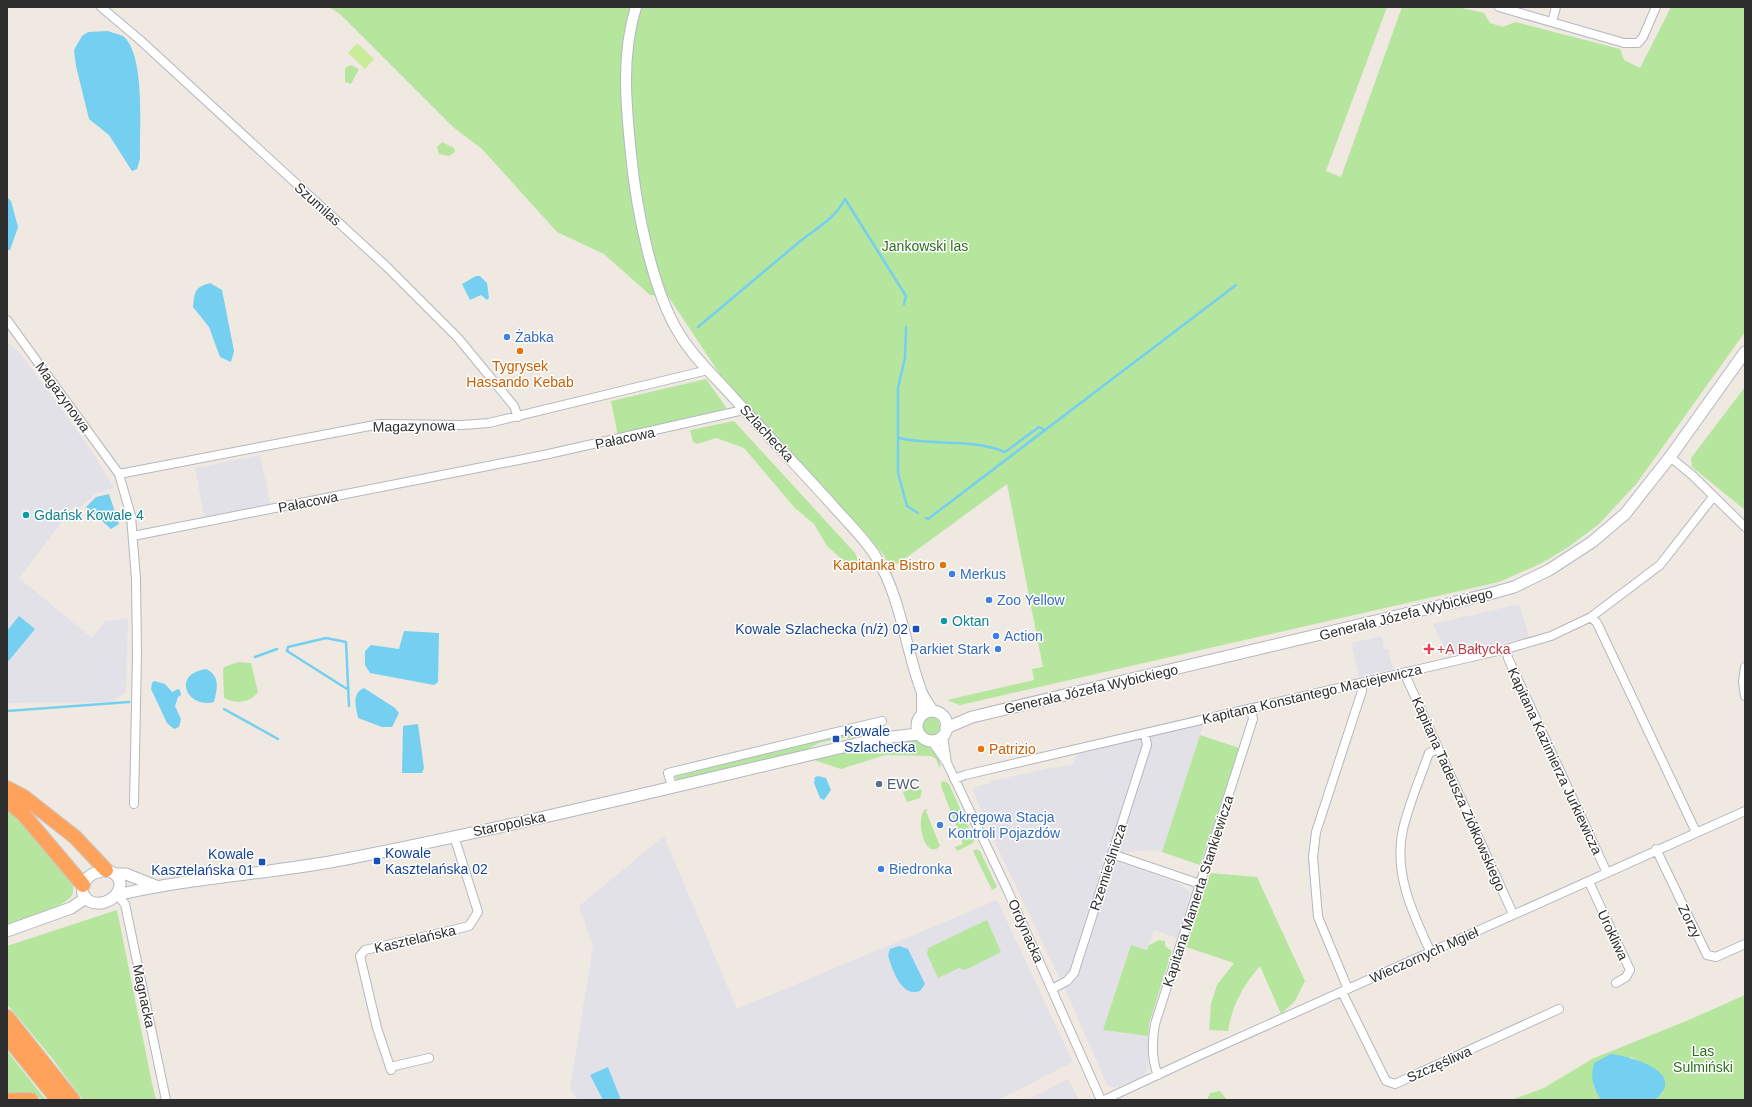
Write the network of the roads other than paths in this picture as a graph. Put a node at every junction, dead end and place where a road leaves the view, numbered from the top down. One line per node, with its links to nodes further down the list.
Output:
1 (101, 7): 11 (street, Szumilas)
2 (636, 7): 9 (street, Szlachecka)
3 (1499, 7): 6 (street)
4 (1556, 7): 6 (street)
5 (1656, 7): 6 (street)
6 (1552, 22)
7 (7, 320): 13 (street, Magazynowa)
8 (1745, 352): 12 (main road, Generała Józefa Wybickiego)
9 (708, 370): 10 (street, Szlachecka); 11 (street, Magazynowa)
10 (743, 408): 16 (street, Pałacowa); 22 (street, Szlachecka)
11 (518, 417): 13 (street, Magazynowa)
12 (1670, 457): 14 (street); 27 (main road, Generała Józefa Wybickiego)
13 (119, 474): 16 (street, Magazynowa)
14 (1713, 497): 15 (street); 17 (street, Kapitana Konstantego Maciejewicza)
15 (1745, 526)
16 (133, 536): 41 (street)
17 (1591, 617): 18 (street, Kapitana Konstantego Maciejewicza); 43 (street)
18 (1506, 649): 20 (street, Kapitana Konstantego Maciejewicza); 48 (street, Kapitana Kazimierza Jurkiewicza)
19 (1745, 667): 23 (street)
20 (1406, 672): 21 (street, Kapitana Konstantego Maciejewicza); 35 (street, Kapitana Tadeusza Ziółkowskiego)
21 (1360, 682): 24 (street, Kapitana Konstantego Maciejewicza); 60 (street, Szczęśliwa)
22 (922, 693): 25 (street, Szlachecka); 29 (street, Szlachecka)
23 (1745, 696)
24 (1251, 708): 32 (street, Kapitana Konstantego Maciejewicza); 50 (street, Kapitana Mamerta Stankiewicza)
25 (933, 711): 26 (main road); 29 (main road)
26 (943, 716): 27 (main road, Generała Józefa Wybickiego); 31 (main road)
27 (972, 716): 31 (main road, Generała Józefa Wybickiego)
28 (882, 721): 30 (street)
29 (919, 724): 33 (main road, Staropolska); 34 (main road)
30 (867, 725): 33 (street); 38 (street)
31 (944, 732): 34 (main road); 36 (street, Ordynacka)
32 (1144, 734): 37 (street, Kapitana Konstantego Maciejewicza); 46 (street, Rzemieślnicza)
33 (882, 738): 38 (main road, Staropolska)
34 (931, 740): 36 (street, Ordynacka)
35 (1438, 749): 54 (street, Kapitana Tadeusza Ziółkowskiego); 57 (street)
36 (947, 763): 37 (street, Ordynacka)
37 (954, 779): 59 (street, Ordynacka)
38 (672, 786): 44 (main road, Staropolska)
39 (7, 788): 47 (highway)
40 (7, 801): 52 (highway)
41 (134, 804)
42 (1745, 811): 43 (street, Wieczornych Mgieł)
43 (1696, 832): 45 (street, Wieczornych Mgieł)
44 (454, 836): 51 (main road, Staropolska); 64 (street, Kasztelańska)
45 (1656, 849): 48 (street, Wieczornych Mgieł); 56 (street, Zorzy)
46 (1112, 854): 50 (street); 59 (street, Rzemieślnicza)
47 (111, 872): 51 (main road, Staropolska); 52 (main road); 53 (main road)
48 (1607, 872): 49 (street, Wieczornych Mgieł)
49 (1589, 882): 54 (street, Wieczornych Mgieł); 58 (street, Urokliwa)
50 (1200, 884): 65 (street, Kapitana Mamerta Stankiewicza)
51 (156, 886): 53 (main road, Staropolska)
52 (85, 892): 53 (main road); 55 (main road)
53 (117, 895): 70 (street, Magnacka)
54 (1513, 914): 57 (street, Wieczornych Mgieł)
55 (7, 931)
56 (1745, 944)
57 (1431, 953): 60 (street, Wieczornych Mgieł)
58 (1616, 982)
59 (1052, 989): 71 (street, Ordynacka)
60 (1345, 991): 61 (street, Szczęśliwa); 65 (street, Wieczornych Mgieł)
61 (1559, 1010)
62 (7, 1017): 69 (highway)
63 (7, 1037): 68 (highway)
64 (429, 1058)
65 (1158, 1075): 71 (street, Wieczornych Mgieł)
66 (11, 1100): 67 (highway)
67 (31, 1100)
68 (58, 1100)
69 (74, 1100)
70 (166, 1100)
71 (1103, 1100)

